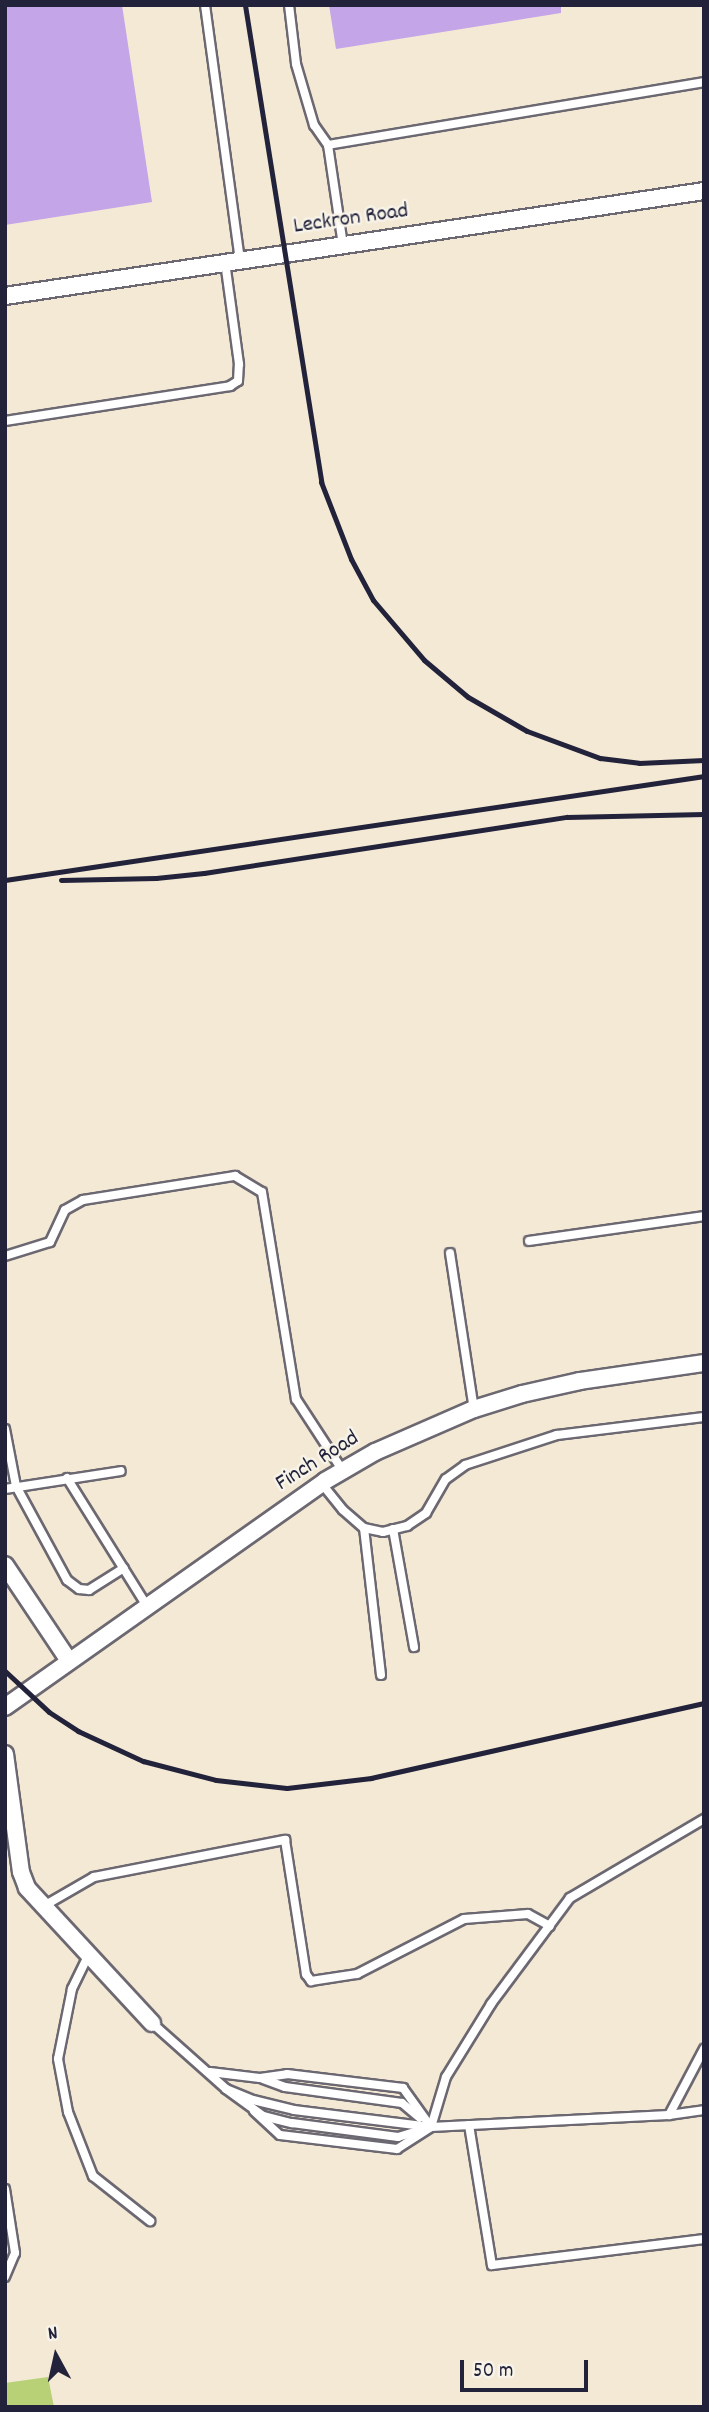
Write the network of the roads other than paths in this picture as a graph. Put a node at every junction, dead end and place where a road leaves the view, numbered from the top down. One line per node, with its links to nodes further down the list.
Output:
1 (205, 5): 7 (lane)
2 (289, 5): 4 (lane)
3 (704, 82): 4 (lane)
4 (328, 145): 6 (lane)
5 (704, 191): 6 (street, Leckron Road)
6 (343, 245): 7 (street, Leckron Road)
7 (232, 261): 8 (street, Leckron Road); 9 (lane)
8 (5, 296)
9 (5, 421)
10 (704, 1216): 11 (lane)
11 (528, 1241)
12 (450, 1253): 15 (lane)
13 (5, 1255): 19 (lane)
14 (704, 1363): 15 (street, Finch Road)
15 (474, 1409): 19 (street, Finch Road)
16 (704, 1417): 25 (lane)
17 (5, 1429): 22 (lane)
18 (121, 1471): 20 (lane)
19 (343, 1471): 21 (street, Finch Road)
20 (67, 1478): 22 (lane); 27 (lane)
21 (322, 1484): 24 (lane); 28 (street, Finch Road)
22 (16, 1486): 23 (lane); 27 (lane)
23 (5, 1489)
24 (364, 1528): 25 (lane); 31 (lane)
25 (393, 1529): 29 (lane)
26 (5, 1565): 30 (street)
27 (124, 1568): 28 (lane)
28 (147, 1606): 30 (street, Finch Road)
29 (414, 1647)
30 (69, 1661): 32 (street, Finch Road)
31 (381, 1675)
32 (5, 1707)
33 (5, 1754): 35 (street)
34 (704, 1819): 36 (lane)
35 (42, 1908): 36 (lane); 37 (street)
36 (550, 1926): 47 (lane)
37 (88, 1956): 38 (street); 49 (lane)
38 (152, 2023): 40 (lane)
39 (704, 2049): 45 (lane)
40 (209, 2072): 41 (lane); 42 (lane)
41 (260, 2078): 47 (lane); 47 (lane)
42 (226, 2088): 44 (lane); 47 (lane)
43 (704, 2110): 45 (lane)
44 (254, 2111): 47 (lane); 47 (lane)
45 (669, 2115): 46 (lane)
46 (469, 2125): 47 (lane); 50 (lane)
47 (431, 2127)
48 (5, 2189): 51 (lane)
49 (150, 2221)
50 (704, 2239)
51 (6, 2270)

